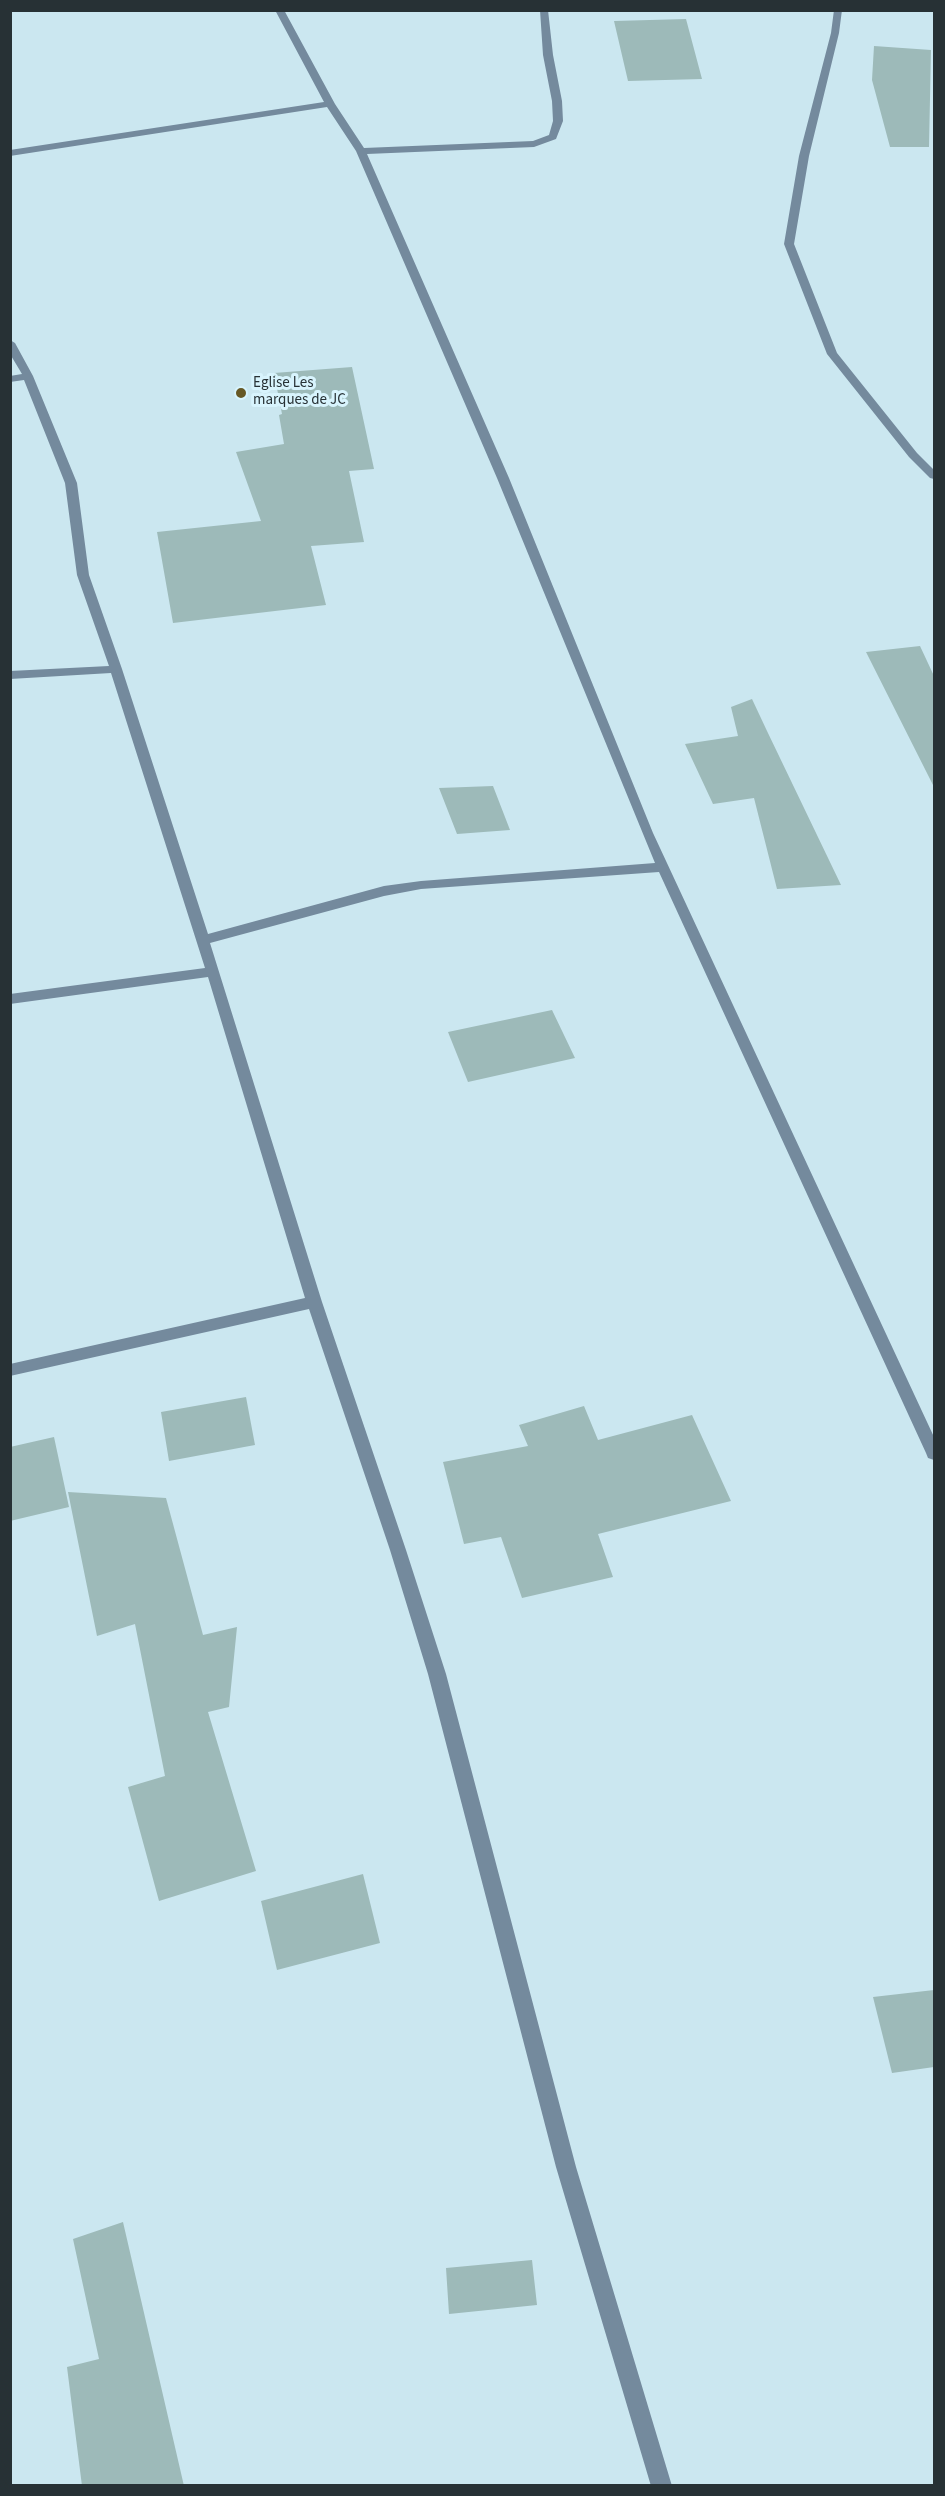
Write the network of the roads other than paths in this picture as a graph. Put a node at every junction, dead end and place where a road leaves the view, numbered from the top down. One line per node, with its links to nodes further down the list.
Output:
1 (279, 10): 4 (street)
2 (544, 10): 5 (street)
3 (838, 10): 10 (street)
4 (330, 104): 5 (street); 6 (street)
5 (362, 151): 13 (street)
6 (10, 153)
7 (10, 343): 8 (street)
8 (28, 376): 9 (street); 11 (street)
9 (10, 379)
10 (934, 476)
11 (116, 669): 12 (street); 14 (street)
12 (10, 675)
13 (663, 867): 14 (street); 19 (street)
14 (203, 940): 15 (street)
15 (213, 972): 16 (street); 17 (street)
16 (10, 999)
17 (314, 1302): 18 (street); 20 (street)
18 (10, 1370)
19 (934, 1453)
20 (662, 2486)

